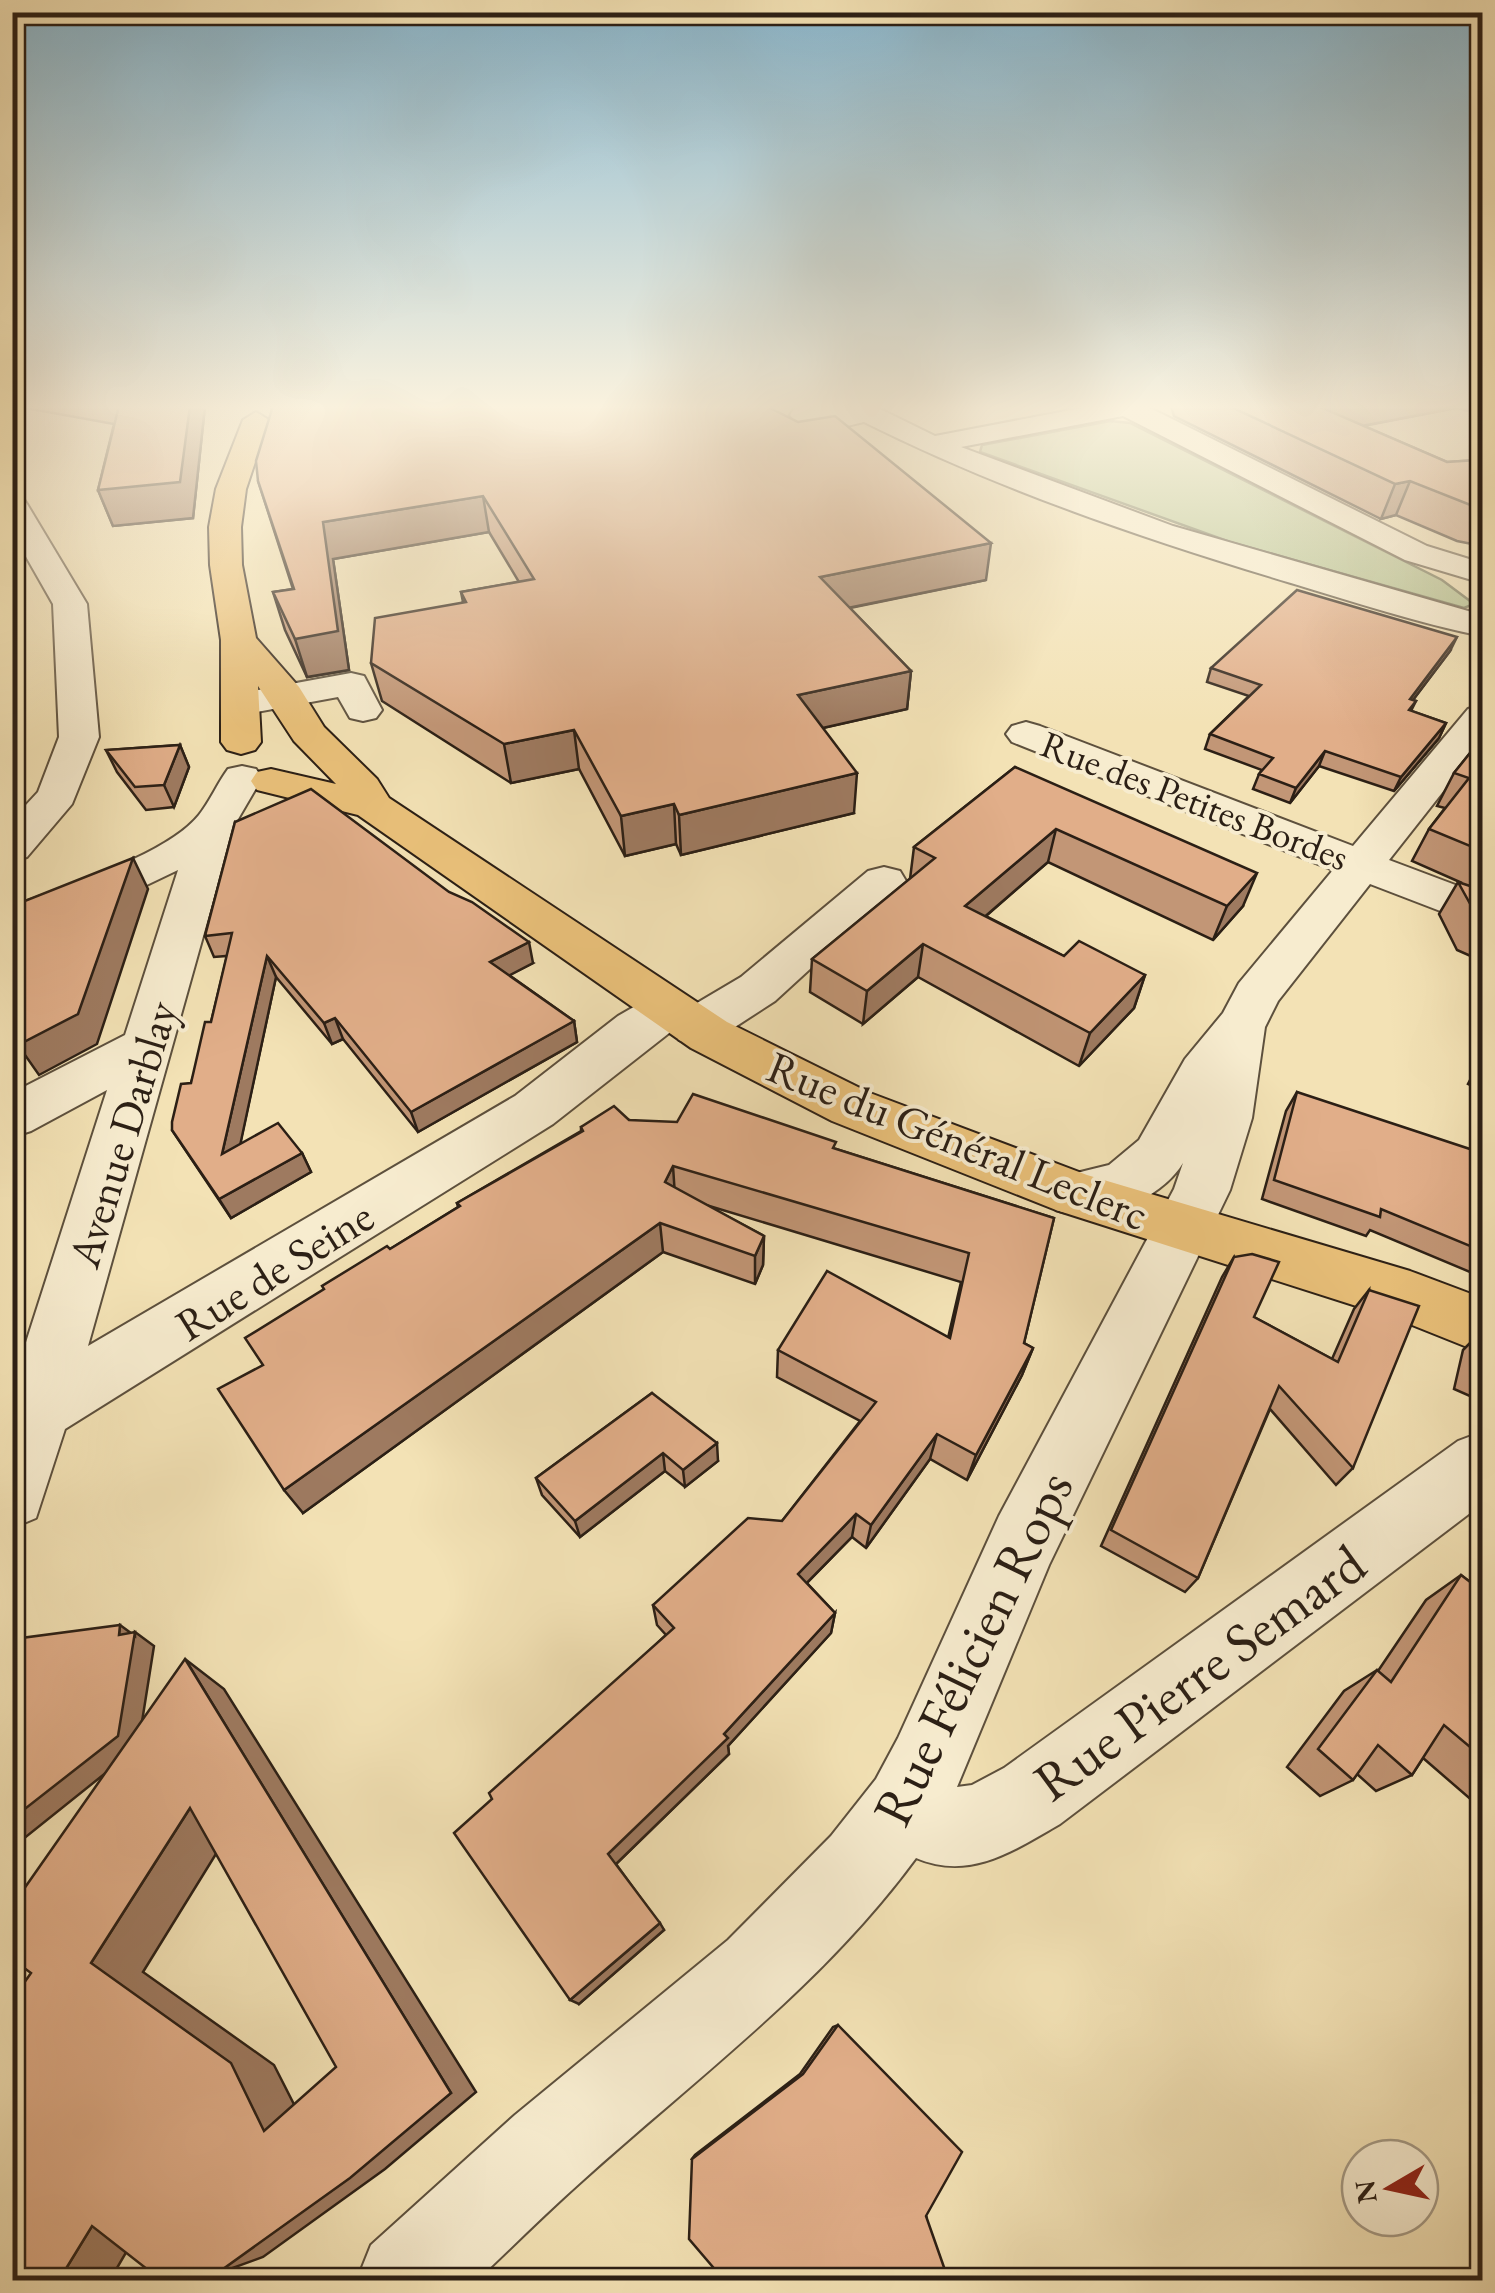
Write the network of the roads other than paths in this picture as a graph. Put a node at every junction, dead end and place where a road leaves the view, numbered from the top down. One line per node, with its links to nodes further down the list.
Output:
1 (17, 513): 16 (street)
2 (228, 513): 7 (main road)
3 (1125, 513): 6 (street)
4 (1336, 513): 5 (street)
5 (1482, 573)
6 (1482, 626)
7 (239, 640): 8 (main road); 13 (main road)
8 (286, 695): 9 (street); 12 (main road); 13 (street)
9 (363, 710)
10 (1482, 716): 17 (street, Rue Félicien Rops)
11 (1026, 734): 17 (street, Rue des Petites Bordes)
12 (315, 741): 13 (main road); 14 (main road, Rue du Général Leclerc)
13 (249, 751): 14 (main road, Rue du Général Leclerc); 15 (street, Avenue Darblay)
14 (374, 806): 21 (main road, Rue du Général Leclerc)
15 (213, 826): 20 (street); 23 (street, Avenue Darblay)
16 (12, 848)
17 (1364, 866): 19 (street, Rue des Petites Bordes); 22 (street, Rue Félicien Rops)
18 (884, 881): 21 (street, Rue de Seine)
19 (1482, 912)
20 (12, 924)
21 (691, 1023): 25 (main road, Rue du Général Leclerc); 28 (street, Rue de Seine)
22 (1240, 1027): 25 (street, Rue Félicien Rops); 26 (street, Rue Félicien Rops)
23 (149, 1045): 24 (street); 28 (street, Avenue Darblay)
24 (12, 1118)
25 (1076, 1194): 26 (main road, Rue du Général Leclerc)
26 (1184, 1228): 27 (main road, Rue du Général Leclerc); 31 (street, Rue Félicien Rops)
27 (1482, 1326)
28 (21, 1417): 30 (street, Avenue Darblay)
29 (1482, 1464): 31 (street, Rue Pierre Semard)
30 (12, 1496)
31 (904, 1807): 32 (street, Rue Félicien Rops)
32 (406, 2280)

